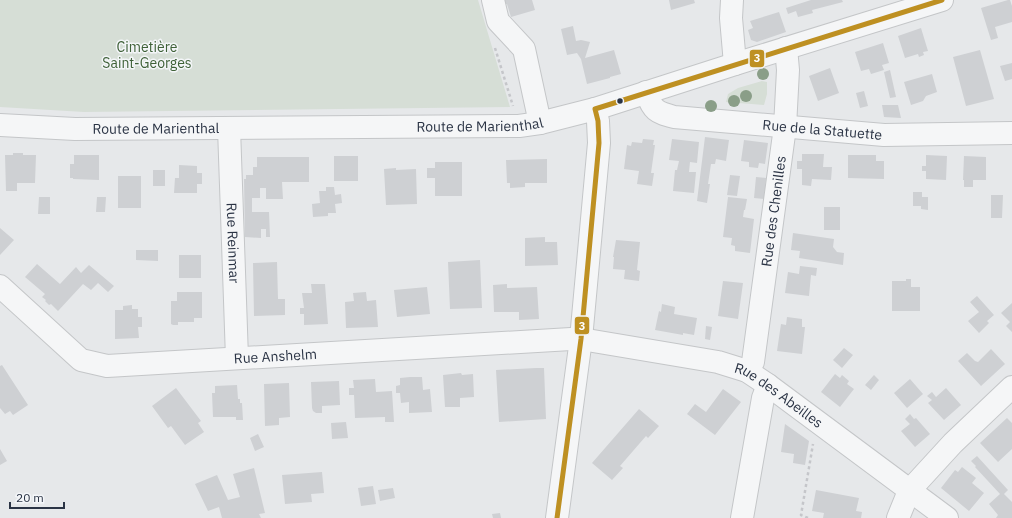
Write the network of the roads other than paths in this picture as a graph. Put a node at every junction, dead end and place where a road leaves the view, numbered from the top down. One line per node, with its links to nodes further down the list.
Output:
1 (493, 0): 9 (street)
2 (732, 0): 5 (street)
3 (942, 0): 4 (street, Route de Marienthal)
4 (786, 48): 5 (street, Route de Marienthal); 10 (street, Rue des Chenilles)
5 (735, 64): 6 (street, Route de Marienthal)
6 (646, 92): 7 (street, Route de Marienthal); 10 (street, Rue de la Statuette)
7 (595, 109): 9 (street, Route de Marienthal); 14 (street)
8 (0, 125): 11 (street, Route de Marienthal)
9 (529, 125): 11 (street, Route de Marienthal)
10 (784, 127): 12 (street, Rue de la Statuette); 16 (street, Rue des Chenilles)
11 (229, 128): 15 (street, Rue Reinmar)
12 (1012, 133)
13 (0, 286): 15 (street, Rue Anshelm)
14 (580, 339): 15 (street, Rue Anshelm); 16 (street, Rue des Abeilles); 20 (street)
15 (237, 358)
16 (747, 371): 17 (street, Rue des Abeilles)
17 (768, 385): 19 (street, Rue des Abeilles); 21 (street)
18 (1012, 386): 19 (street)
19 (909, 491): 22 (street); 23 (street, Rue des Abeilles)
20 (557, 518)
21 (742, 518)
22 (898, 518)
23 (947, 518)

